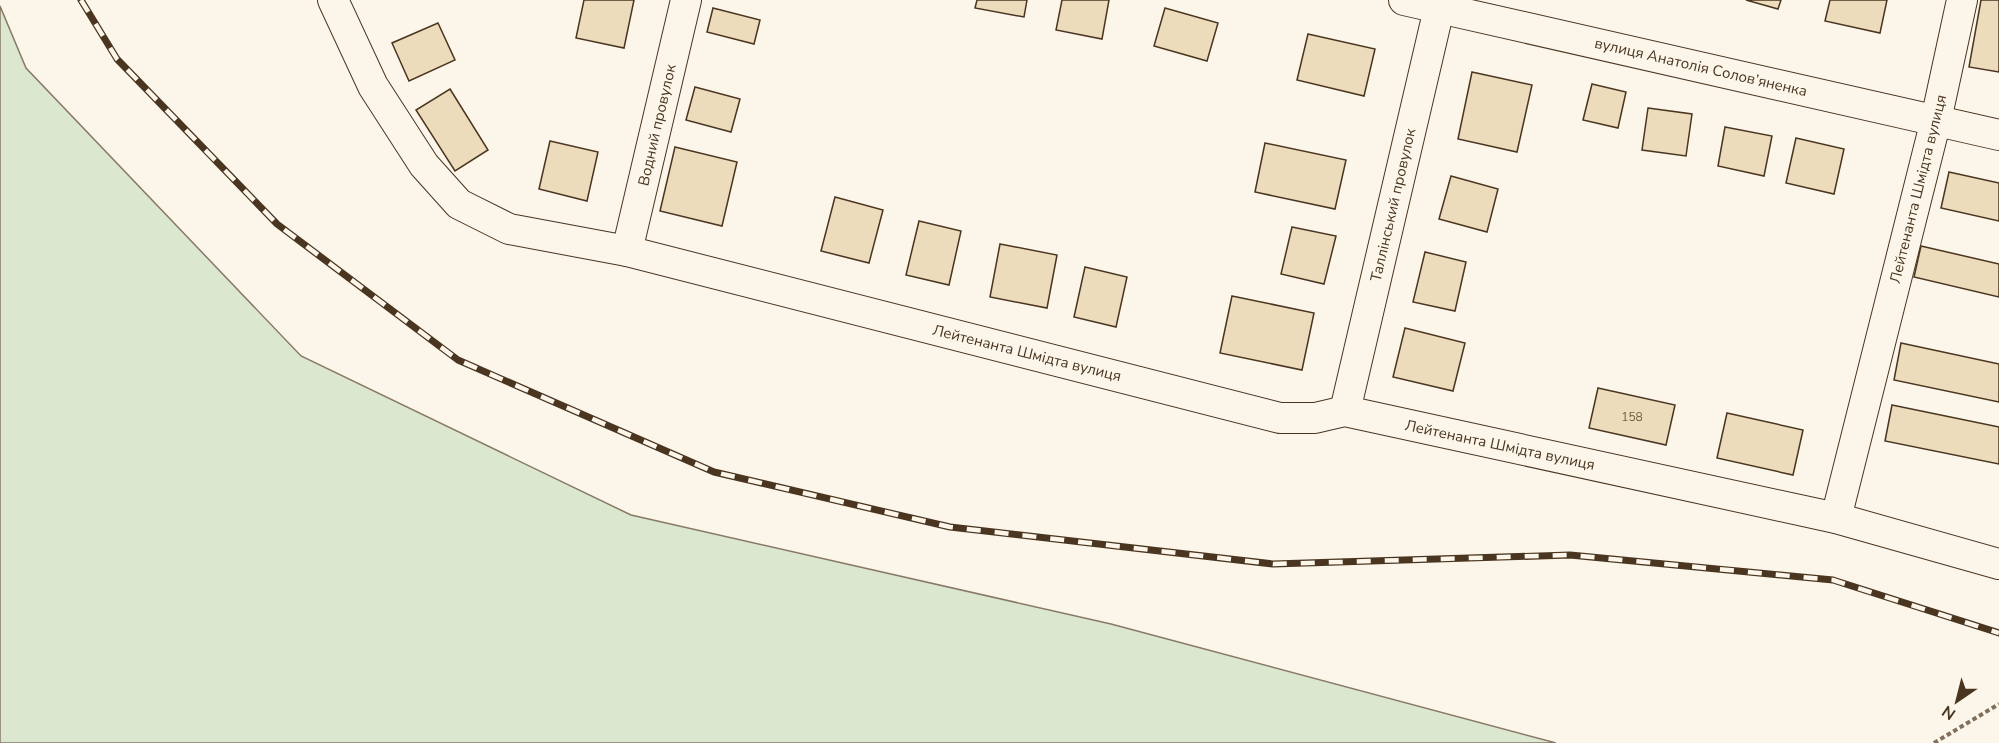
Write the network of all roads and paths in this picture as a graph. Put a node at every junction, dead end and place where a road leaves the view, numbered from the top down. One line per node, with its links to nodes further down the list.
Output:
1 (333, 0): 8 (street, Лейтенанта Шмідта вулиця)
2 (686, 0): 8 (street, Водний провулок)
3 (1404, 0): 5 (street, вулиця Анатолія Солов’яненка)
4 (1962, 0): 6 (street, Лейтенанта Шмідта вулиця)
5 (1440, 4): 6 (street, вулиця Анатолія Солов’яненка); 9 (street, Таллінський провулок)
6 (1936, 120): 7 (street, вулиця Анатолія Солов’яненка); 10 (street, Лейтенанта Шмідта вулиця)
7 (1999, 135)
8 (627, 251): 9 (street, Лейтенанта Шмідта вулиця)
9 (1345, 411): 10 (street, Лейтенанта Шмідта вулиця)
10 (1836, 518): 11 (street, Лейтенанта Шмідта вулиця)
11 (1999, 564)
12 (1999, 704): 13 (path)
13 (1934, 743)

